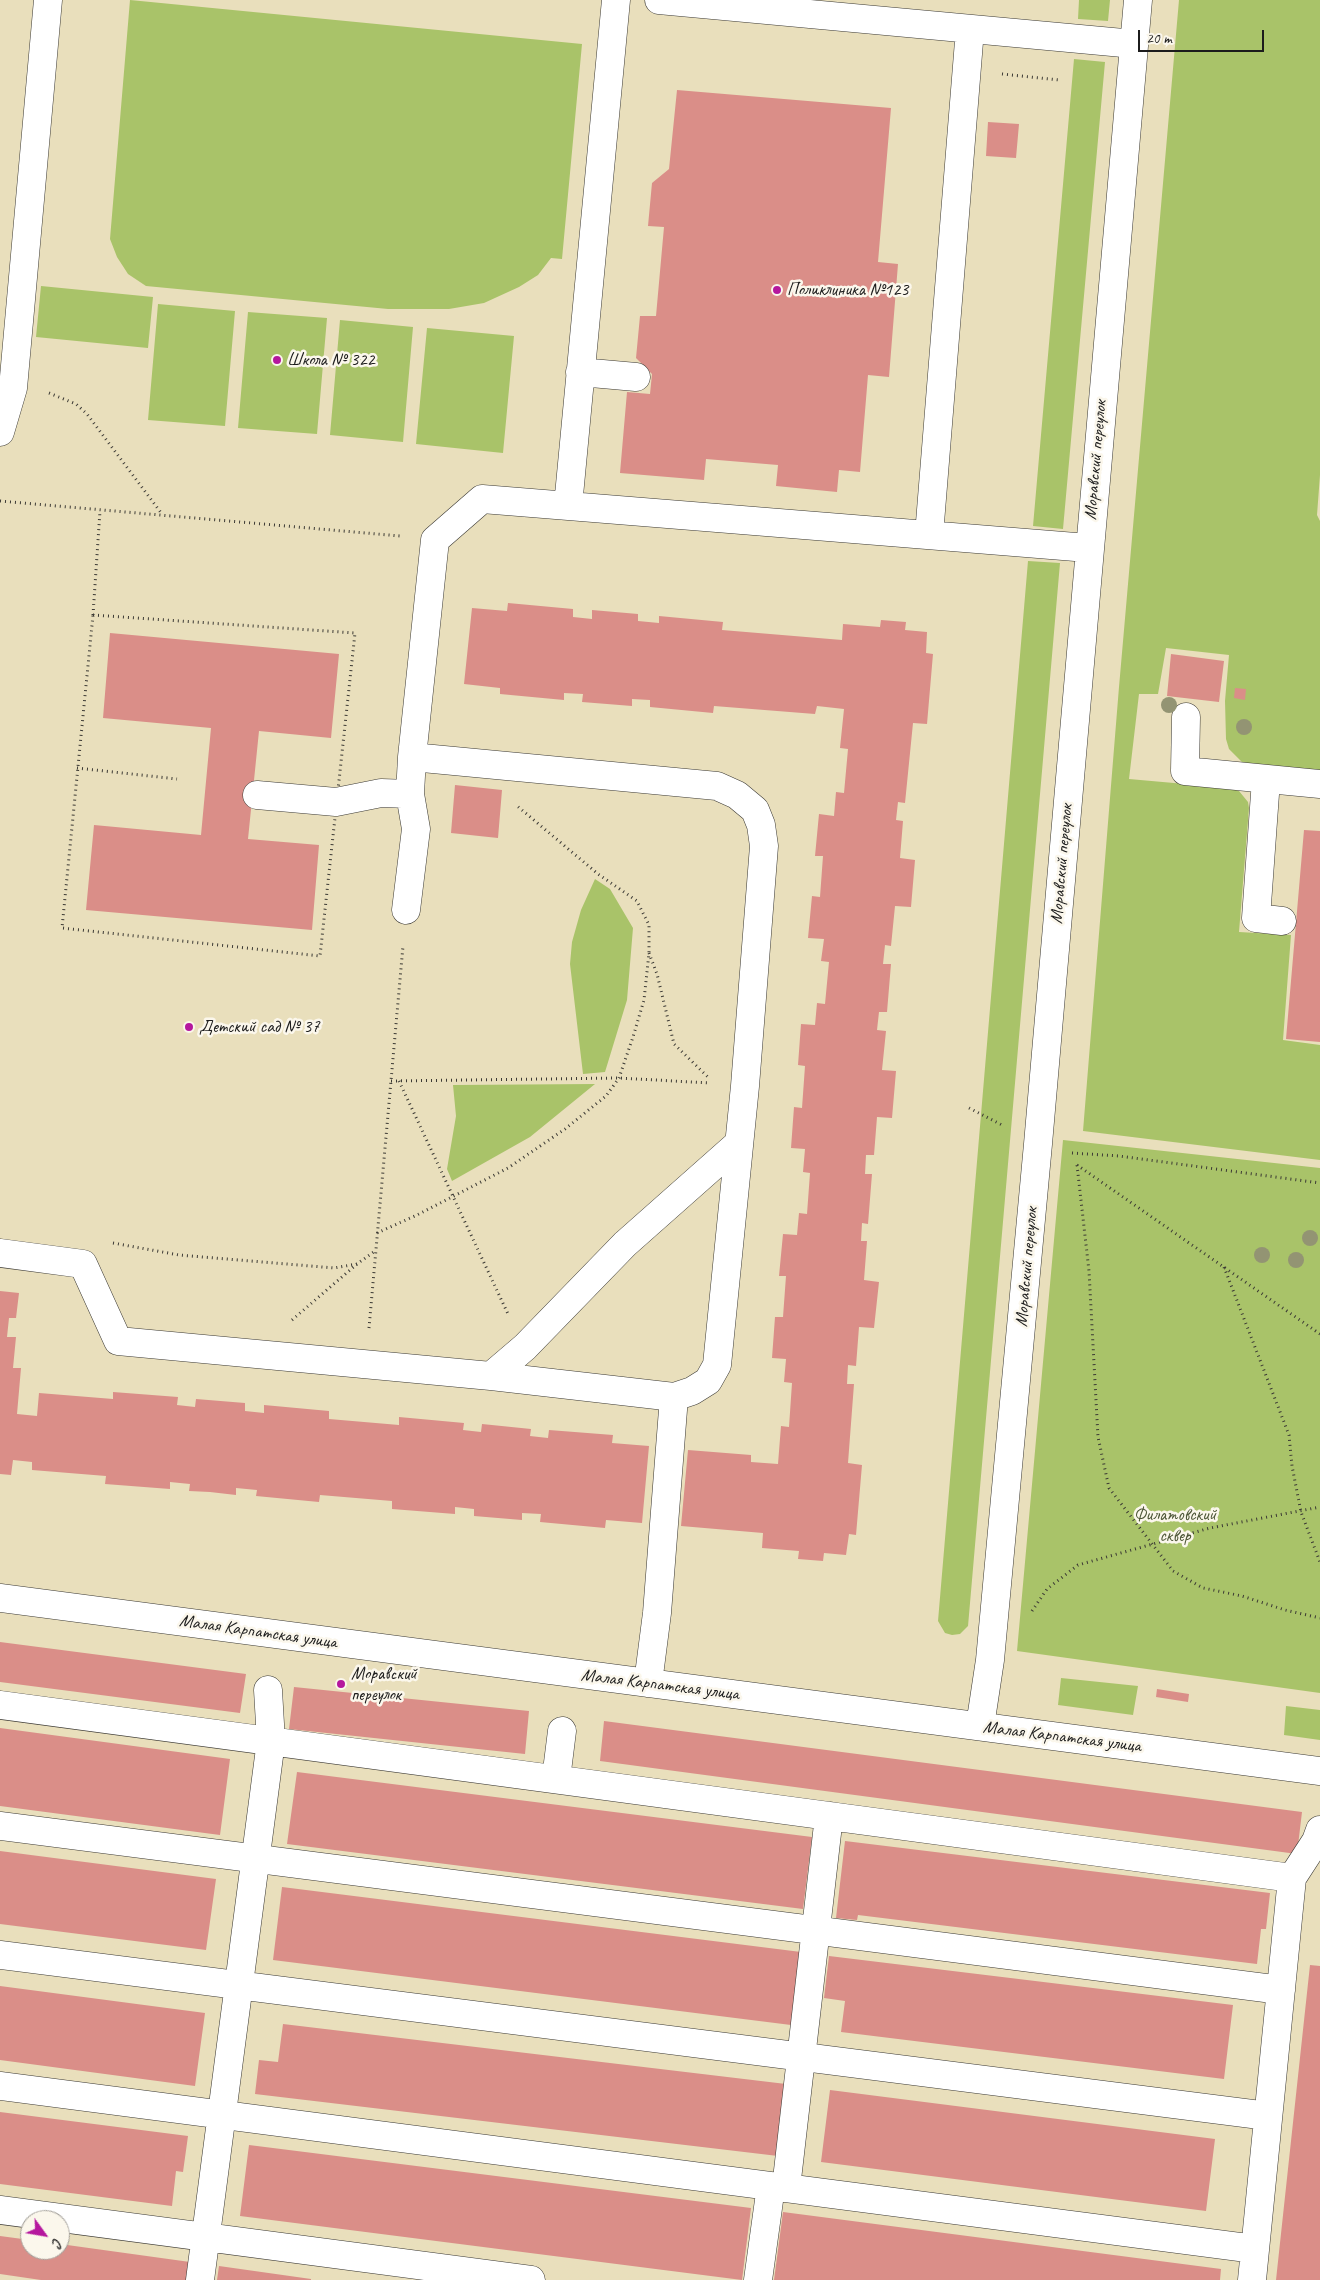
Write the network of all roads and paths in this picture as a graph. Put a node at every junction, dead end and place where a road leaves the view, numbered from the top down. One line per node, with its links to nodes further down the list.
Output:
1 (48, 0): 12 (street)
2 (616, 0): 10 (street)
3 (659, 0): 5 (street)
4 (1138, 0): 7 (street, Моравский переулок)
5 (797, 6): 6 (street)
6 (970, 28): 7 (street); 8 (street)
7 (1134, 44): 20 (street, Моравский переулок)
8 (967, 71): 9 (path); 18 (street)
9 (1059, 80)
10 (580, 372): 11 (street); 15 (street)
11 (636, 377)
12 (13, 388): 13 (street); 17 (path)
13 (0, 432)
14 (0, 501): 16 (path)
15 (568, 506): 18 (street); 19 (street)
16 (100, 510): 17 (path); 21 (path)
17 (162, 514): 19 (path)
18 (929, 535): 20 (street)
19 (434, 540): 23 (street)
20 (1088, 548): 40 (street, Моравский переулок)
21 (93, 615): 24 (path); 31 (path)
22 (1186, 717): 26 (street)
23 (412, 757): 28 (street); 39 (street)
24 (77, 768): 25 (path); 31 (path)
25 (177, 779)
26 (1266, 780): 27 (street); 33 (street)
27 (1320, 784)
28 (410, 794): 31 (street); 32 (street)
29 (256, 795): 31 (street)
30 (509, 798): 34 (path)
31 (336, 802)
32 (406, 910): 36 (path)
33 (1282, 920)
34 (649, 953): 35 (path); 35 (path)
35 (619, 1078): 37 (path); 43 (path)
36 (391, 1081): 37 (path); 44 (path)
37 (399, 1081): 43 (path)
38 (969, 1108): 40 (path)
39 (739, 1143): 53 (street); 55 (street)
40 (1050, 1148): 41 (path); 42 (path); 66 (street, Моравский переулок)
41 (1077, 1165): 49 (path); 58 (path)
42 (1320, 1183)
43 (453, 1196): 44 (path); 53 (path)
44 (377, 1233): 46 (path)
45 (109, 1242): 48 (path)
46 (376, 1250): 48 (path); 52 (path)
47 (0, 1253): 54 (street)
48 (357, 1264): 50 (path)
49 (1224, 1266): 51 (path); 57 (path)
50 (291, 1321)
51 (1320, 1334)
52 (368, 1338)
53 (525, 1347): 54 (street)
54 (491, 1376): 55 (street)
55 (674, 1397): 63 (street)
56 (1320, 1507): 57 (path)
57 (1301, 1512): 58 (path); 59 (path)
58 (1152, 1544): 61 (path); 62 (path)
59 (1320, 1562)
60 (0, 1598): 63 (street, Малая Карпатская улица)
61 (1027, 1617)
62 (1320, 1618)
63 (648, 1683): 66 (street, Малая Карпатская улица)
64 (268, 1690): 68 (street)
65 (0, 1705): 68 (street)
66 (980, 1726): 69 (street, Малая Карпатская улица)
67 (562, 1731): 70 (street)
68 (271, 1741): 70 (street); 74 (street)
69 (1320, 1771)
70 (556, 1779): 71 (street)
71 (829, 1816): 75 (street); 76 (street)
72 (0, 1826): 74 (street)
73 (1320, 1830): 75 (street)
74 (256, 1858): 76 (street); 78 (street)
75 (1292, 1878): 79 (street)
76 (816, 1930): 79 (street); 80 (street)
77 (0, 1955): 78 (street)
78 (239, 1986): 80 (street); 82 (street)
79 (1281, 1990): 83 (street)
80 (801, 2057): 83 (street); 84 (street)
81 (0, 2086): 82 (street)
82 (222, 2115): 84 (street); 86 (street)
83 (1268, 2116): 87 (street)
84 (779, 2187): 87 (street); 90 (street)
85 (0, 2210): 86 (street)
86 (206, 2237): 88 (street); 89 (street)
87 (1255, 2249): 91 (street)
88 (200, 2280)
89 (531, 2280)
90 (758, 2280)
91 (1252, 2280)

